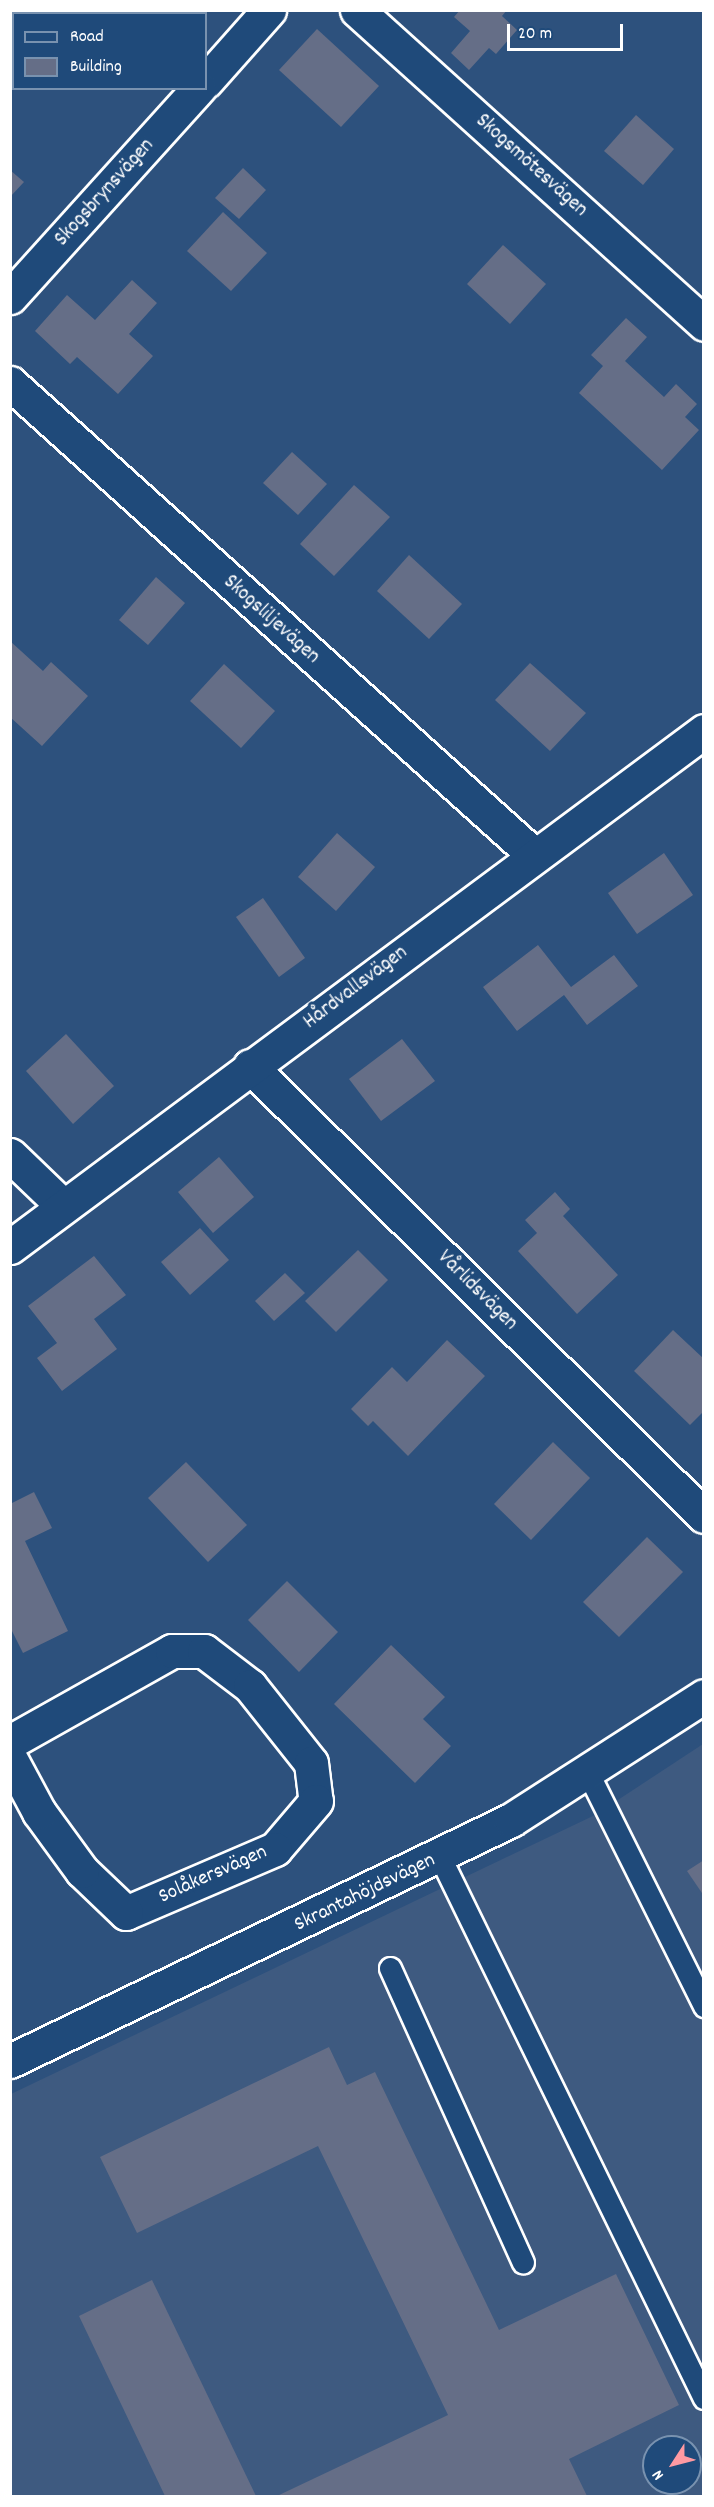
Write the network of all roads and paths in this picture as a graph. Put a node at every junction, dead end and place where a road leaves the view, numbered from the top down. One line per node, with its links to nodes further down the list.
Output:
1 (269, 10): 3 (street)
2 (357, 10): 6 (street, Skogsmötesvägen)
3 (207, 80)
4 (197, 90): 5 (street, Skogsbrynsvägen)
5 (10, 297)
6 (704, 324)
7 (10, 383): 9 (street, Skogsliljevägen)
8 (704, 731): 9 (street, Hårdvallsvägen)
9 (534, 855): 10 (street, Hårdvallsvägen)
10 (250, 1066): 12 (street, Hårdvallsvägen); 14 (street, Vårlidsvägen)
11 (10, 1155): 12 (street)
12 (62, 1205): 13 (street, Hårdvallsvägen)
13 (10, 1247)
14 (704, 1516)
15 (704, 1696): 18 (street, Skrantahöjdsvägen)
16 (10, 1742): 17 (street, Solåkersvägen)
17 (10, 1758)
18 (587, 1772): 19 (street, Skrantahöjdsvägen); 21 (lane)
19 (440, 1857): 22 (street, Skrantahöjdsvägen); 24 (lane)
20 (390, 1968): 23 (lane)
21 (704, 2006)
22 (10, 2061)
23 (524, 2262)
24 (704, 2398)

